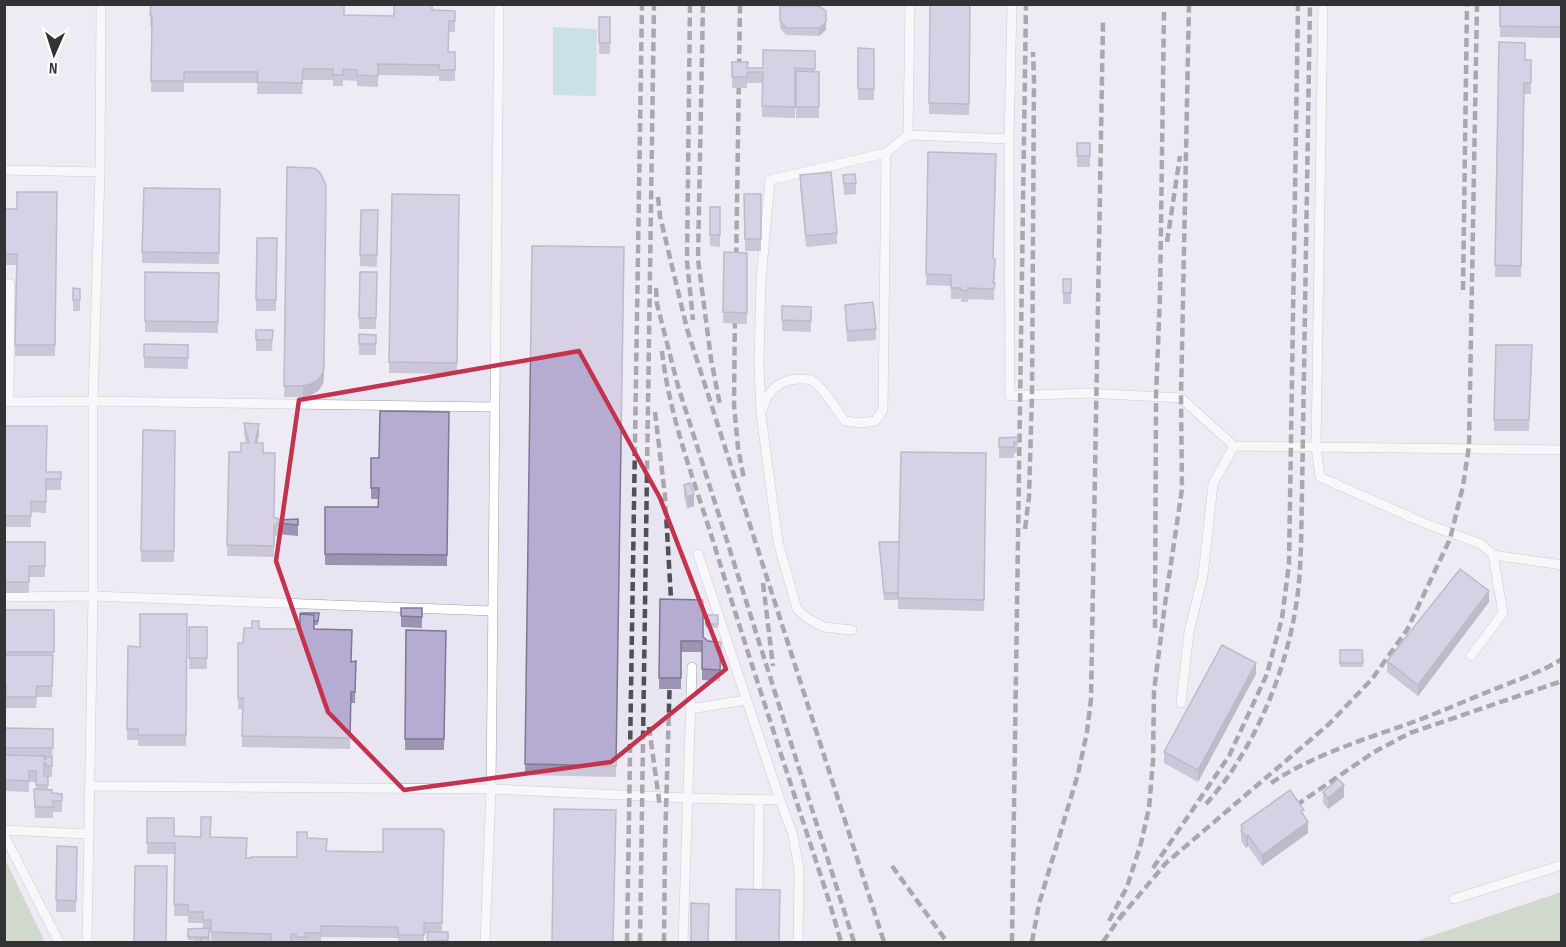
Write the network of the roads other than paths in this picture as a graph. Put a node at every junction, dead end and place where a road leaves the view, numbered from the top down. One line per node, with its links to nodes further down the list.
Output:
1 (101, 4): 10 (lane)
2 (499, 4): 14 (lane)
3 (910, 4): 6 (lane)
4 (1012, 4): 7 (lane)
5 (1323, 4): 17 (lane)
6 (908, 135): 7 (lane); 8 (lane)
7 (1008, 139): 16 (lane)
8 (886, 153): 15 (lane); 15 (lane)
9 (4, 170): 10 (lane)
10 (100, 172): 12 (lane)
11 (4, 284): 13 (lane)
12 (93, 401): 13 (lane); 14 (lane); 22 (lane)
13 (7, 402)
14 (494, 407): 24 (lane)
15 (761, 414): 25 (lane)
16 (1234, 446): 17 (lane); 29 (lane)
17 (1316, 447): 18 (lane); 20 (lane)
18 (1562, 450)
19 (698, 554): 28 (lane)
20 (1493, 555): 21 (lane); 26 (lane)
21 (1562, 565)
22 (93, 596): 23 (lane); 24 (lane); 31 (lane)
23 (4, 597)
24 (492, 611): 32 (lane)
25 (852, 630)
26 (1471, 656)
27 (692, 667): 30 (lane)
28 (746, 700): 30 (lane); 35 (lane)
29 (1181, 703)
30 (690, 709): 33 (lane)
31 (89, 786): 32 (lane); 37 (lane)
32 (491, 789): 33 (lane); 44 (lane)
33 (687, 798): 34 (lane); 45 (lane)
34 (759, 800): 35 (lane); 41 (lane)
35 (780, 800): 46 (lane)
36 (4, 830): 37 (lane)
37 (88, 834): 43 (lane)
38 (4, 835): 42 (lane)
39 (1562, 865): 40 (lane)
40 (1454, 899)
41 (758, 907)
42 (59, 942)
43 (87, 942)
44 (485, 942)
45 (683, 942)
46 (798, 942)

